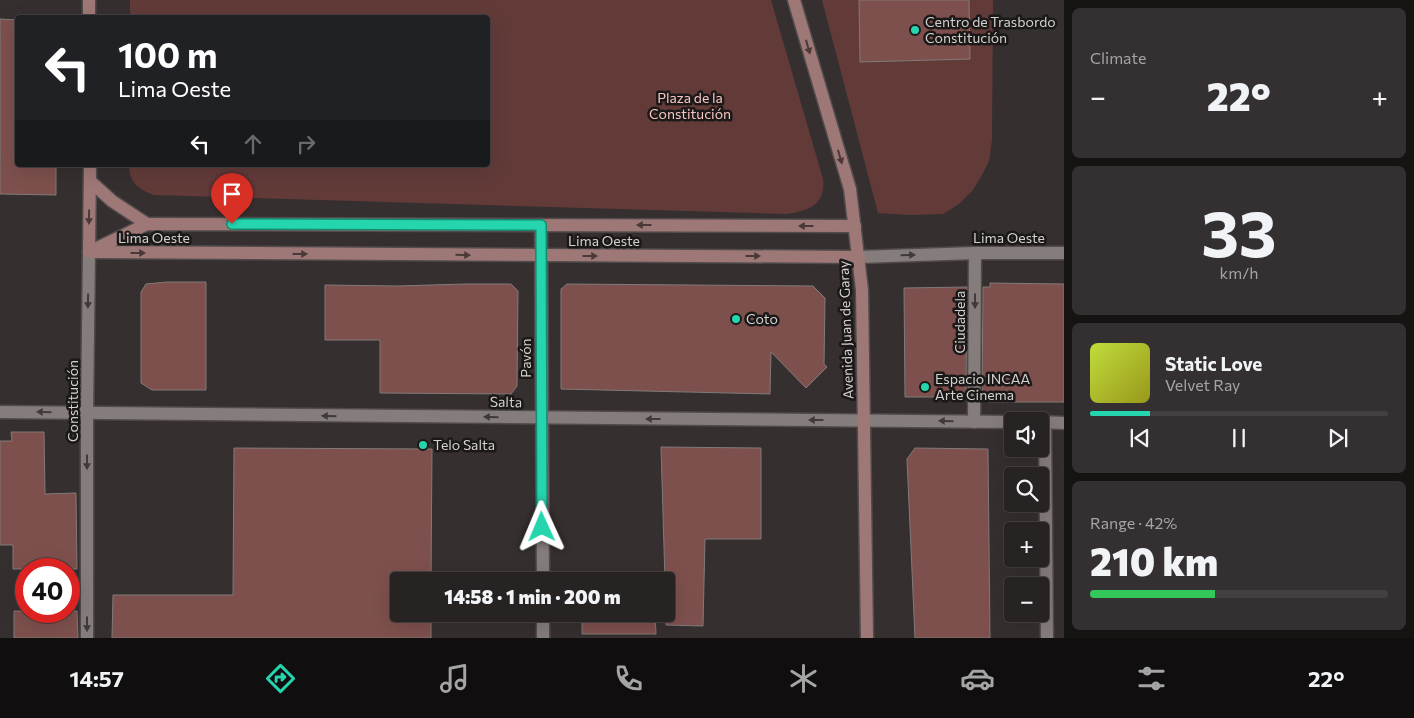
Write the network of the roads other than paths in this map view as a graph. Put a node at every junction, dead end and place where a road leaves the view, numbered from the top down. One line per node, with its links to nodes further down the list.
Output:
1 (89, 0): 3 (main road)
2 (794, 0): 8 (main road, Avenida Juan de Garay, one-way to 8)
3 (89, 15)
4 (90, 167): 5 (main road, Constitución)
5 (90, 181): 6 (main road, Lima Oeste); 9 (main road, Constitución, one-way to 9)
6 (147, 224): 7 (main road, Lima Oeste); 9 (main road, Lima Oeste)
7 (541, 225): 8 (main road, Lima Oeste, one-way to 7); 12 (street, Pavón)
8 (855, 226): 13 (main road, Avenida Juan de Garay)
9 (89, 252): 12 (main road, Lima Oeste, one-way to 12); 15 (street, Constitución, one-way to 15)
10 (1064, 252): 11 (street, Lima Oeste)
11 (975, 253): 13 (street, Lima Oeste, one-way to 11); 18 (street, Ciudadela, one-way to 18)
12 (542, 255): 13 (main road, Lima Oeste, one-way to 13); 16 (street, Pavón)
13 (859, 257): 17 (main road, Avenida Juan de Garay)
14 (0, 412): 15 (street, Salta, one-way to 14)
15 (87, 413): 16 (street, Salta, one-way to 15); 25 (street, Constitución, one-way to 25)
16 (541, 418): 17 (street, Salta, one-way to 16); 23 (street, Pavón)
17 (865, 420): 18 (street, Salta, one-way to 17); 27 (main road, Avenida Juan de Garay)
18 (974, 422): 19 (street, Salta)
19 (1004, 422)
20 (1049, 422): 21 (street)
21 (1064, 423)
22 (1044, 457): 28 (street)
23 (543, 572)
24 (543, 622): 26 (street)
25 (87, 638)
26 (543, 638)
27 (867, 638)
28 (1047, 638)

